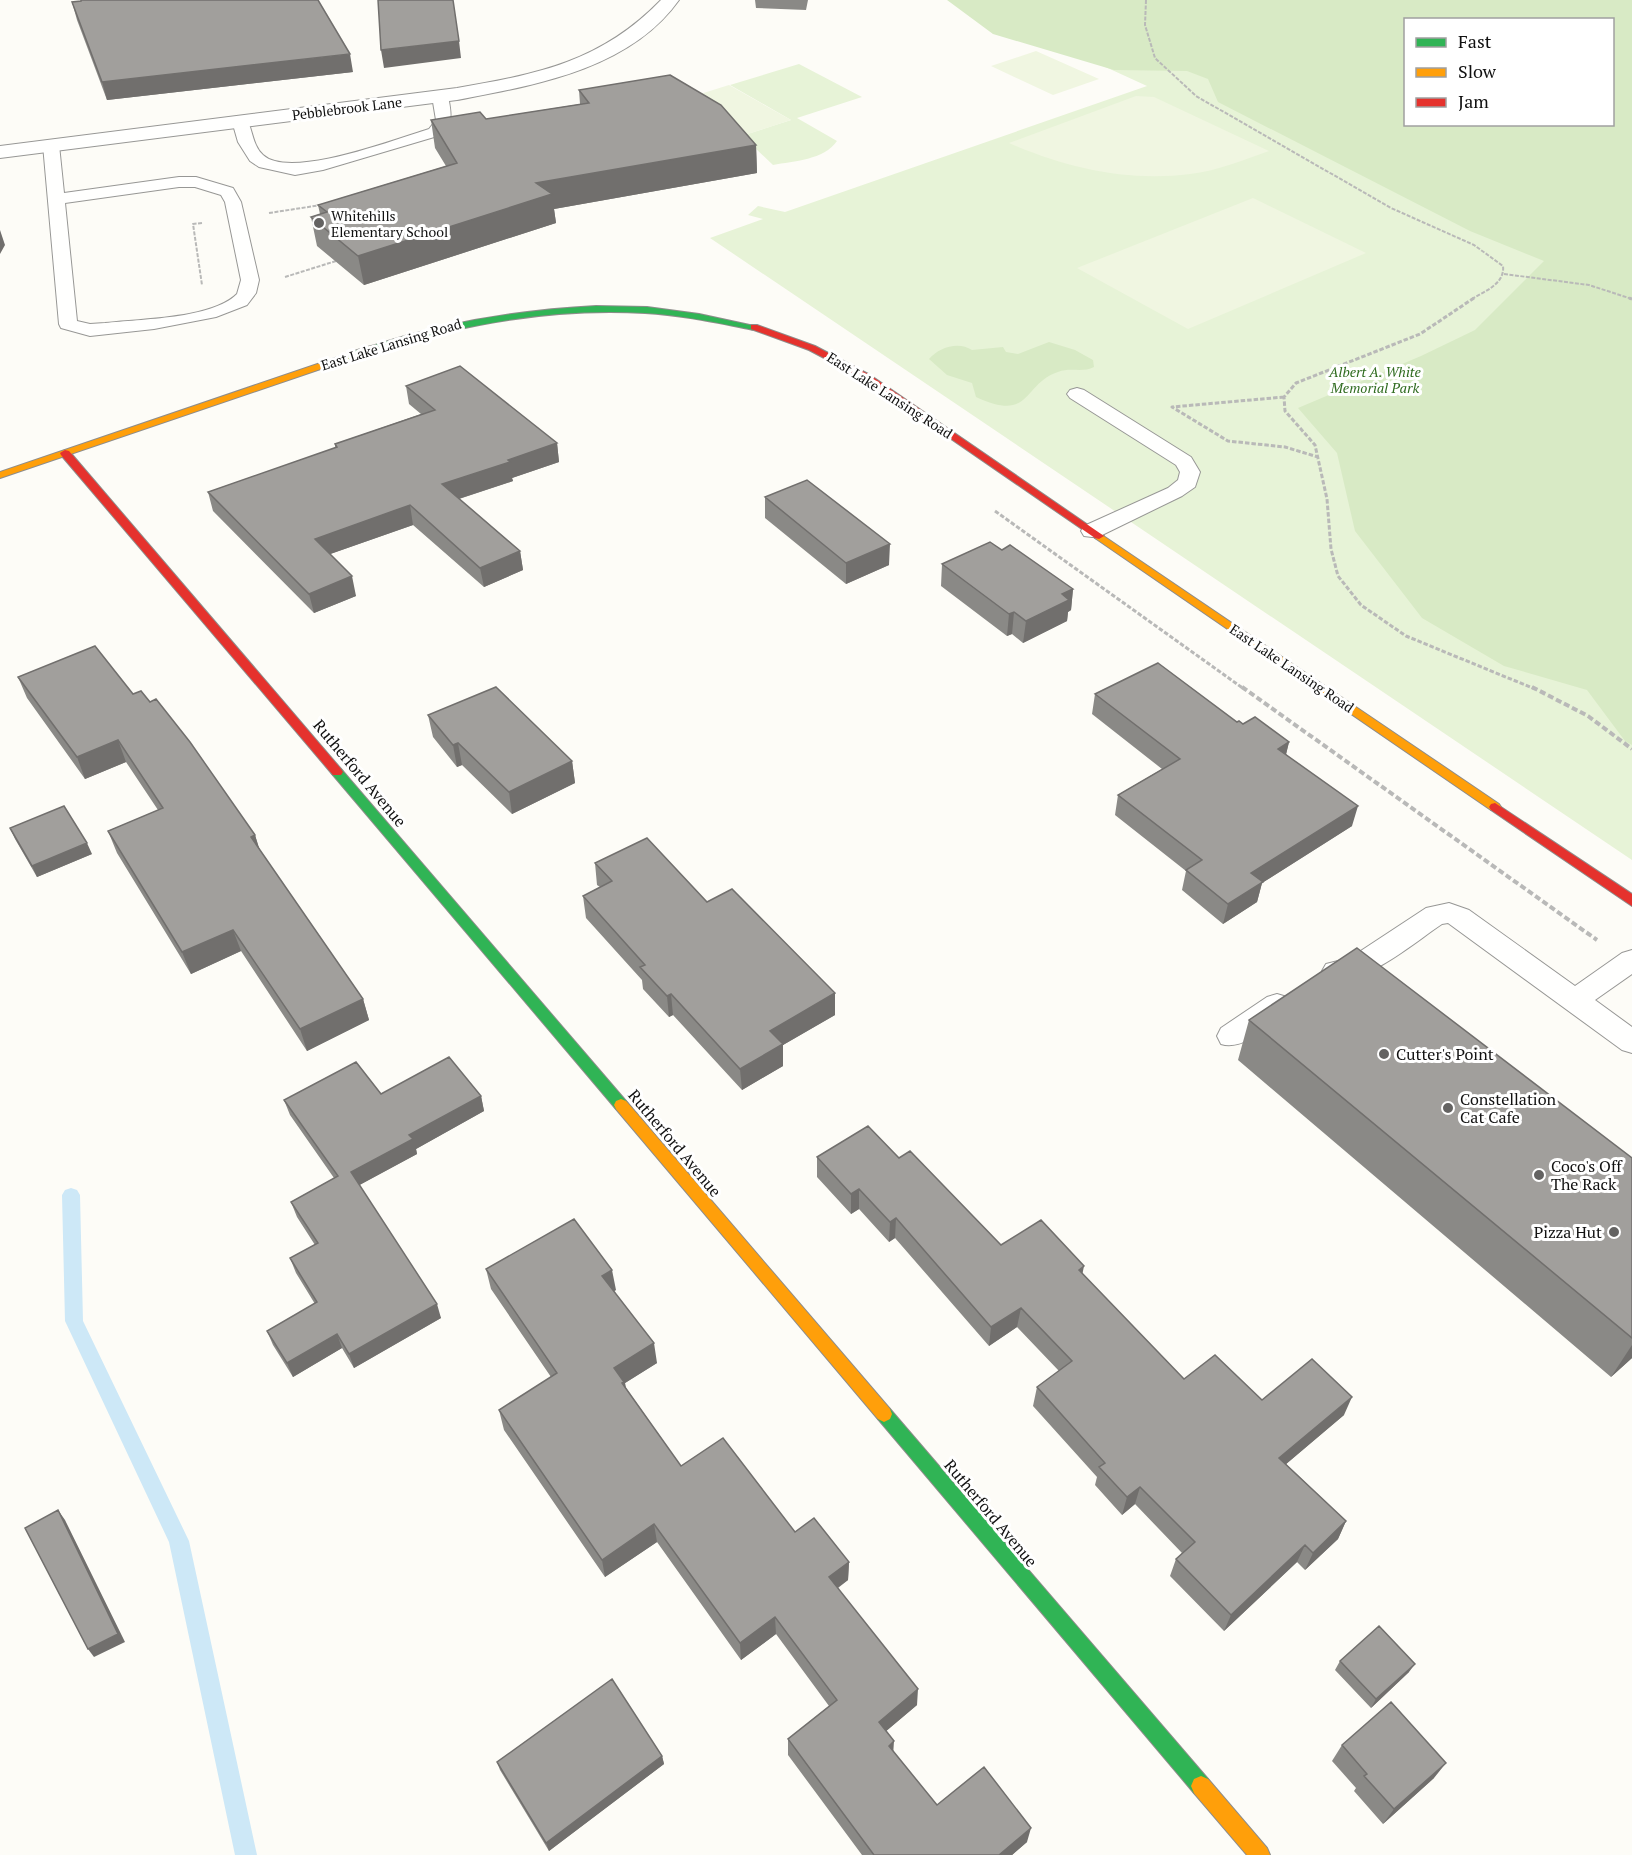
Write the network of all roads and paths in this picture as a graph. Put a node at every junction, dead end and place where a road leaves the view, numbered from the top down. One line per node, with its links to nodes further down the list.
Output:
1 (670, 0): 3 (street, Pebblebrook Lane)
2 (1146, 0): 11 (path)
3 (440, 96): 4 (street, Pebblebrook Lane); 4 (lane)
4 (240, 121): 5 (street, Pebblebrook Lane)
5 (51, 145): 6 (street, Pebblebrook Lane); 7 (lane)
6 (0, 152)
7 (56, 199): 9 (lane); 9 (lane)
8 (325, 204): 9 (path)
9 (236, 218): 13 (path)
10 (336, 261): 12 (path)
11 (1504, 274): 14 (path); 16 (path)
12 (279, 279)
13 (203, 293)
14 (1632, 299)
15 (1077, 394): 21 (lane)
16 (1284, 397): 18 (path); 18 (path)
17 (65, 453): 19 (main road, East Lake Lansing Road); 21 (main road, East Lake Lansing Road); 28 (main road, Rutherford Avenue)
18 (1318, 457): 22 (path)
19 (0, 475)
20 (986, 505): 24 (path)
21 (1092, 531): 23 (main road, East Lake Lansing Road)
22 (1632, 749)
23 (1632, 902)
24 (1630, 961): 25 (lane)
25 (1575, 1000): 26 (lane); 27 (lane)
26 (1231, 1036)
27 (1629, 1036)
28 (1260, 1855)

